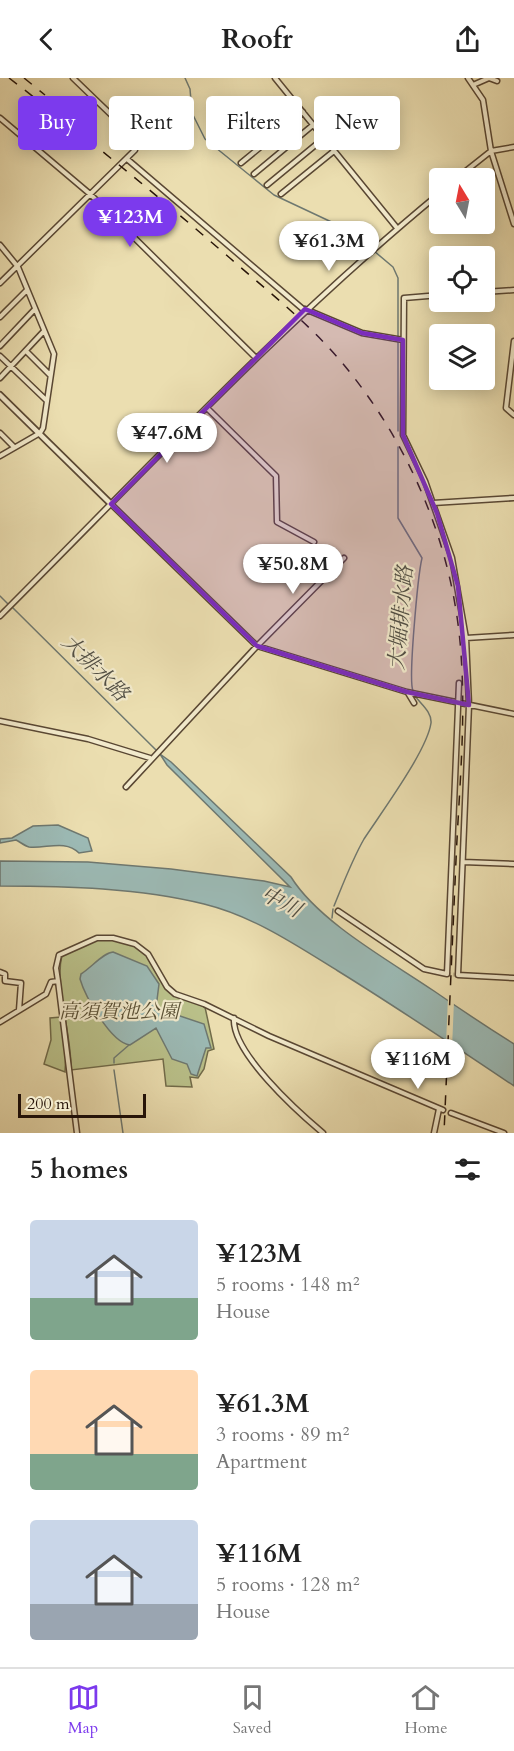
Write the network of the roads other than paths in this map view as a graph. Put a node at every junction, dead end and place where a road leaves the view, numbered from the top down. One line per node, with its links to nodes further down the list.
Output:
1 (74, 78): 13 (street)
2 (275, 78): 6 (street)
3 (468, 78): 5 (street)
4 (497, 81): 5 (street)
5 (473, 85): 12 (street)
6 (303, 112): 8 (street); 14 (street)
7 (0, 118): 18 (street)
8 (313, 125): 16 (street)
9 (314, 146): 17 (street)
10 (514, 147): 12 (street)
11 (334, 151): 19 (street); 22 (street)
12 (491, 151): 15 (street); 21 (street)
13 (127, 159): 18 (street); 32 (street)
14 (241, 163)
15 (470, 168)
16 (254, 174)
17 (267, 185)
18 (90, 194): 24 (street); 40 (street)
19 (281, 194)
20 (429, 202): 22 (street)
21 (514, 224)
22 (397, 228): 32 (street)
23 (0, 245): 24 (street)
24 (18, 267): 26 (street); 27 (street)
25 (0, 275): 26 (street)
26 (2, 281)
27 (27, 290): 31 (street); 33 (street)
28 (514, 290): 29 (street)
29 (495, 291)
30 (429, 296): 35 (street)
31 (35, 309): 34 (street); 37 (street)
32 (304, 310): 35 (street); 40 (street)
33 (0, 317)
34 (44, 331): 38 (street); 42 (street)
35 (403, 340): 53 (street)
36 (514, 341): 47 (street)
37 (0, 346)
38 (26, 351): 41 (street); 42 (street)
39 (0, 356): 41 (street)
40 (256, 358): 46 (street)
41 (10, 366): 43 (street); 45 (street)
42 (50, 375): 45 (street)
43 (0, 378)
44 (0, 395): 49 (street)
45 (47, 400): 49 (street)
46 (207, 408): 54 (street); 55 (street)
47 (514, 415)
48 (0, 433): 50 (street)
49 (40, 433): 50 (street); 54 (street)
50 (15, 447): 51 (street)
51 (0, 456)
52 (514, 498): 53 (street)
53 (434, 503): 59 (street)
54 (111, 504): 57 (street); 60 (street)
55 (314, 542)
56 (344, 558): 60 (street)
57 (0, 616)
58 (514, 635): 59 (street)
59 (466, 638): 65 (street)
60 (257, 646): 62 (street); 68 (street)
61 (459, 683): 64 (street)
62 (407, 692): 63 (street); 64 (street)
63 (414, 703)
64 (459, 703): 65 (street); 72 (street)
65 (470, 705): 66 (street); 70 (street)
66 (514, 714)
67 (0, 721): 68 (street)
68 (151, 757): 69 (street)
69 (126, 787)
70 (463, 862): 71 (street); 74 (street)
71 (514, 864)
72 (338, 911)
73 (0, 972): 76 (street)
74 (514, 978)
75 (58, 981): 76 (street); 77 (street); 80 (street)
76 (20, 1010): 78 (street)
77 (234, 1018): 81 (street); 82 (street)
78 (0, 1023)
79 (451, 1113): 83 (street)
80 (77, 1133)
81 (323, 1133)
82 (435, 1133)
83 (504, 1133)

